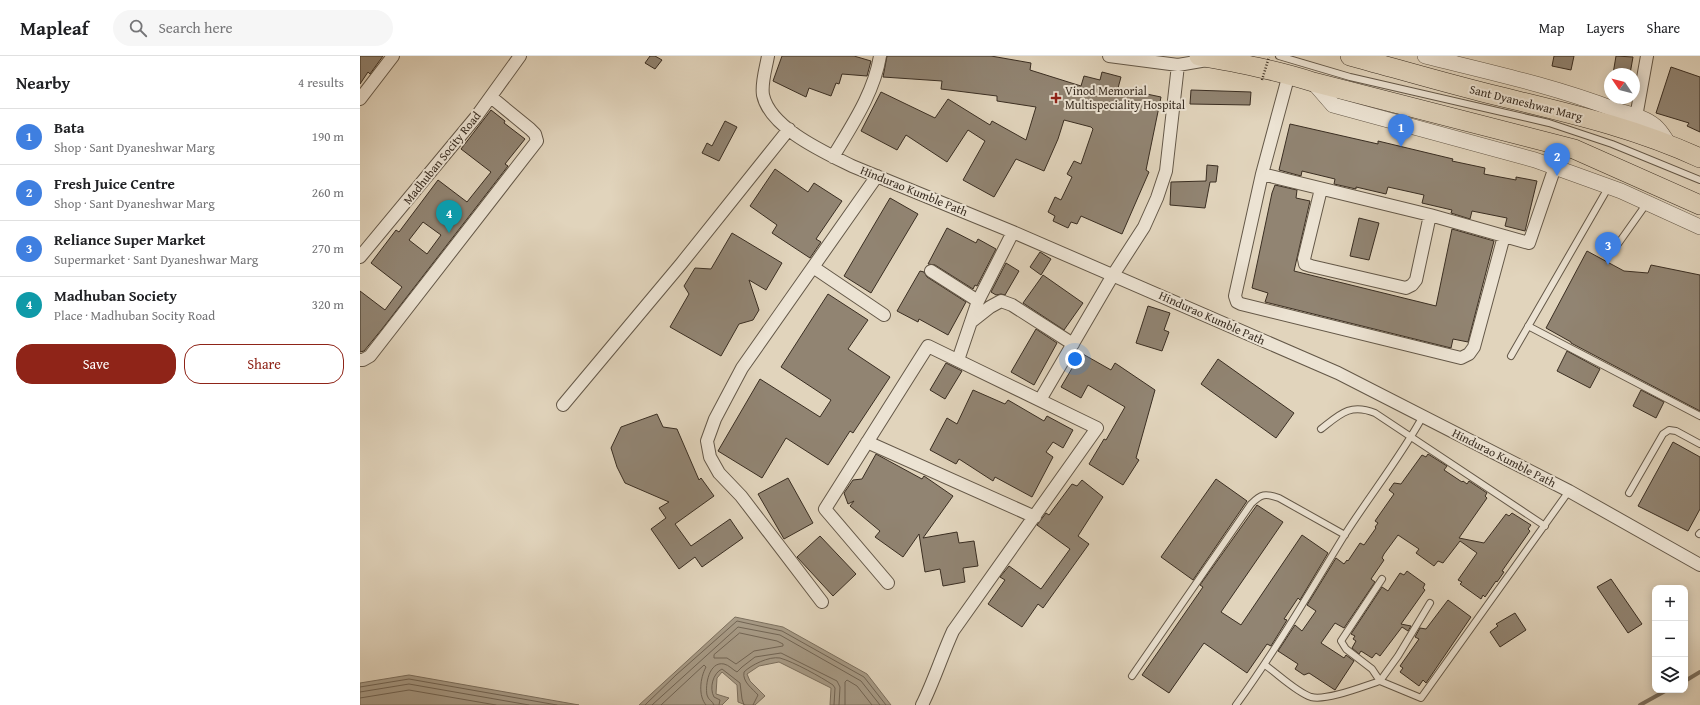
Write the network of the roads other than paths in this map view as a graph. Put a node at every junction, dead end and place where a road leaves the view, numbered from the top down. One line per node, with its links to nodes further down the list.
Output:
1 (392, 56): 16 (street)
2 (520, 56): 15 (street, Madhuban Socity Road)
3 (768, 56): 18 (street, Hindurao Kumble Path)
4 (880, 56): 20 (street)
5 (1109, 56): 11 (street)
6 (1279, 56): 25 (lane)
7 (1350, 56): 19 (main road, Sant Dyaneshwar Marg)
8 (1425, 56): 17 (street)
9 (1647, 56): 17 (street)
10 (1206, 57): 11 (street); 12 (main road)
11 (1178, 65): 38 (street)
12 (1262, 65): 13 (main road)
13 (1289, 74): 14 (main road); 23 (street)
14 (1313, 82): 22 (street); 29 (main road)
15 (490, 97): 35 (street, Madhuban Socity Road); 45 (street)
16 (360, 98)
17 (1636, 117): 19 (street)
18 (789, 130): 20 (street, Hindurao Kumble Path); 48 (street)
19 (1668, 143): 21 (main road, Sant Dyaneshwar Marg)
20 (834, 157): 24 (street, Hindurao Kumble Path)
21 (1700, 158)
22 (1555, 167): 26 (street); 33 (street)
23 (1262, 174): 27 (street); 33 (street)
24 (877, 176): 32 (street, Hindurao Kumble Path); 36 (street)
25 (1700, 180)
26 (1609, 186): 28 (street); 42 (lane)
27 (1321, 189): 30 (street); 30 (street)
28 (1647, 203): 31 (street); 34 (lane)
29 (1700, 205)
30 (1430, 215): 33 (street)
31 (1700, 227)
32 (1013, 232): 38 (street, Hindurao Kumble Path); 39 (street)
33 (1504, 236)
34 (1613, 251)
35 (360, 257)
36 (813, 267): 40 (street); 63 (street)
37 (931, 271): 39 (street)
38 (1113, 275): 43 (street); 49 (street, Hindurao Kumble Path)
39 (978, 301): 41 (street)
40 (884, 316)
41 (971, 322): 43 (street); 46 (street)
42 (1528, 326): 44 (lane); 50 (lane)
43 (1073, 344): 47 (street)
44 (1511, 356)
45 (360, 360)
46 (958, 360): 47 (street); 53 (street)
47 (1040, 400): 57 (street)
48 (563, 405)
49 (1423, 416): 52 (lane); 55 (street, Hindurao Kumble Path)
50 (1700, 416)
51 (1321, 429): 52 (lane)
52 (1411, 438): 58 (lane); 59 (lane)
53 (867, 442): 57 (street); 62 (street)
54 (1700, 444): 56 (lane)
55 (1569, 491): 58 (lane); 60 (street, Hindurao Kumble Path)
56 (1629, 493)
57 (1035, 517): 68 (street)
58 (1545, 526): 67 (lane)
59 (1345, 535): 65 (lane); 66 (lane)
60 (1700, 565)
61 (1382, 579): 67 (lane)
62 (888, 583)
63 (822, 602)
64 (1430, 603): 67 (lane)
65 (1266, 665): 67 (lane); 69 (lane)
66 (1132, 676)
67 (1380, 680)
68 (922, 705)
69 (1236, 705)

